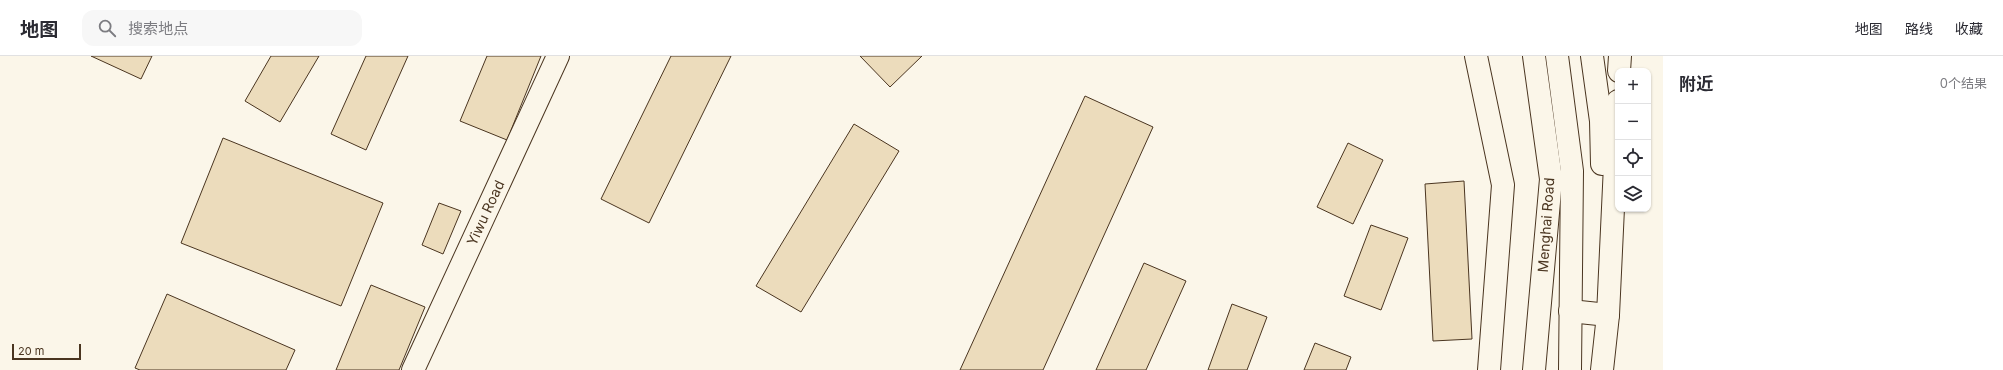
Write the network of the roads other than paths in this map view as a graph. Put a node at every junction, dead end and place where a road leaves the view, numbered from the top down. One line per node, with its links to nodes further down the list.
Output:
1 (558, 56): 11 (main road, Yiwu Road)
2 (1476, 56): 12 (main road)
3 (1534, 56): 13 (main road, Menghai Road)
4 (1557, 56): 9 (main road, Menghai Road)
5 (1592, 56): 10 (main road)
6 (1620, 56): 7 (main road)
7 (1619, 68)
8 (1618, 104): 10 (main road)
9 (1570, 311): 10 (main road); 14 (main road, Menghai Road)
10 (1608, 315): 15 (main road)
11 (414, 370)
12 (1489, 370)
13 (1534, 370)
14 (1570, 370)
15 (1602, 370)

